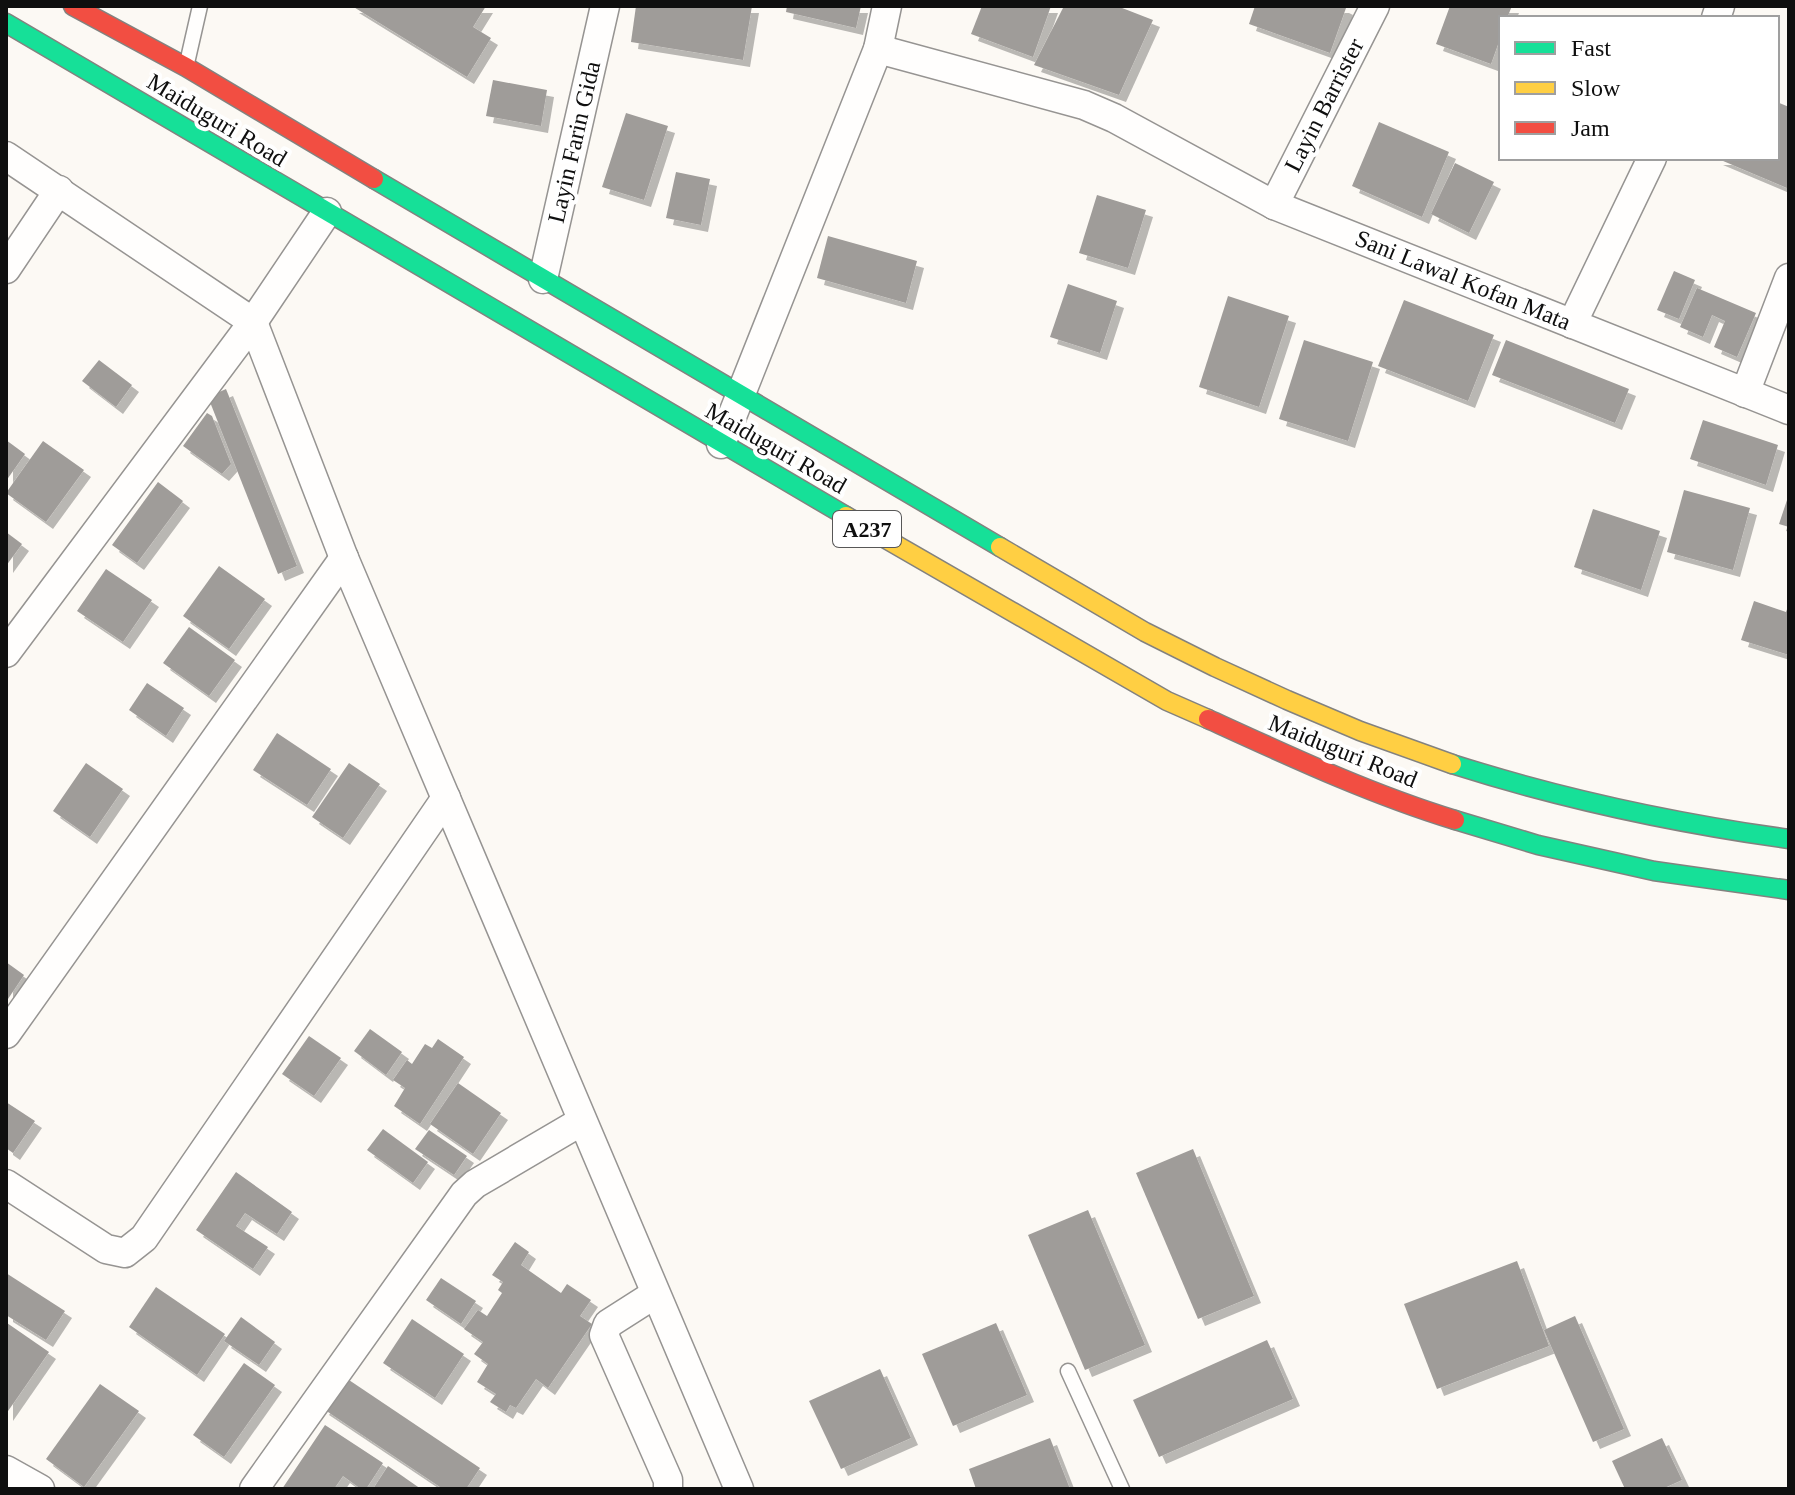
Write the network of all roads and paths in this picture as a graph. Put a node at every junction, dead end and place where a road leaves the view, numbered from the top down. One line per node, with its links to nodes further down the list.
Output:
1 (73, 6): 8 (highway, Maiduguri Road / A237)
2 (200, 6): 8 (lane)
3 (605, 6): 16 (street, Layin Farin Gida)
4 (887, 6): 7 (street)
5 (1375, 6): 12 (street, Layin Barrister)
6 (6, 23): 13 (highway, Maiduguri Road / A237)
7 (878, 49): 12 (street, Sani Lawal Kofan Mata); 20 (street)
8 (186, 67): 16 (highway, Maiduguri Road / A237)
9 (6, 156): 11 (street)
10 (1651, 160): 18 (street)
11 (59, 190): 14 (street); 17 (street)
12 (1274, 205): 18 (street, Sani Lawal Kofan Mata)
13 (327, 212): 17 (street); 22 (highway, Maiduguri Road / A237)
14 (6, 269)
15 (1789, 278): 19 (street)
16 (543, 279): 20 (highway, Maiduguri Road / A237)
17 (253, 322): 23 (street); 24 (street)
18 (1572, 324): 19 (street, Sani Lawal Kofan Mata)
19 (1745, 393): 21 (street, Sani Lawal Kofan Mata)
20 (740, 395): 22 (street); 26 (highway, Maiduguri Road / A237)
21 (1789, 410)
22 (721, 444): 27 (highway, Maiduguri Road / A237)
23 (344, 558): 25 (street); 28 (street)
24 (6, 653)
25 (446, 798): 29 (street); 30 (street)
26 (1789, 839)
27 (1789, 890)
28 (6, 1034)
29 (582, 1121): 31 (street); 35 (street)
30 (6, 1184)
31 (655, 1294): 36 (street); 37 (street)
32 (1068, 1371): 38 (lane)
33 (6, 1470): 34 (street)
34 (40, 1489)
35 (254, 1489)
36 (668, 1489)
37 (739, 1489)
38 (1122, 1489)

